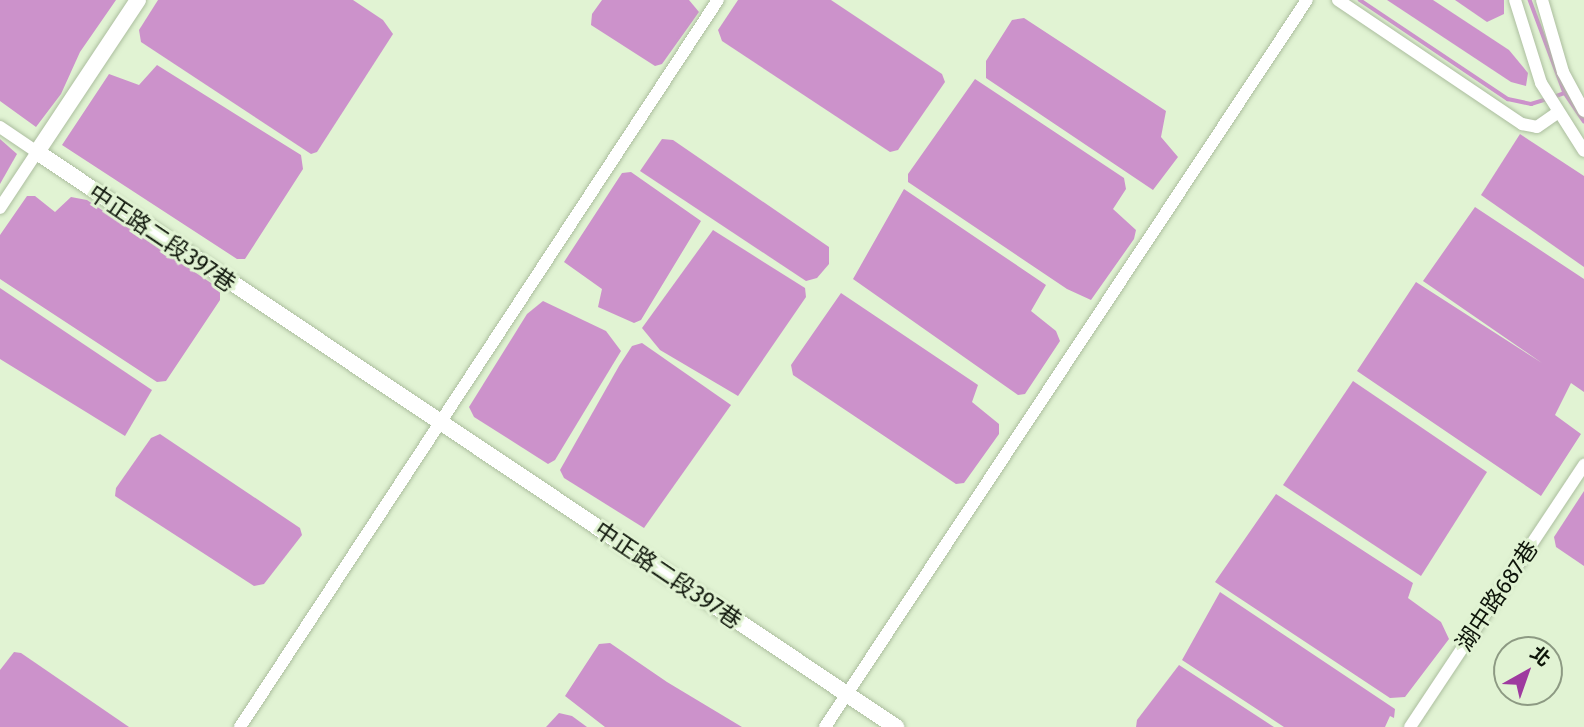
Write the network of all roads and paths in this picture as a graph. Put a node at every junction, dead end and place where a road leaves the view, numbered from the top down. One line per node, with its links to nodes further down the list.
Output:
1 (138, 0): 11 (street)
2 (718, 0): 13 (street)
3 (1307, 0): 15 (street)
4 (1338, 0): 8 (street)
5 (1515, 0): 8 (street)
6 (1542, 0): 7 (street)
7 (1584, 111)
8 (1557, 113): 10 (street)
9 (0, 127): 11 (street)
10 (1584, 151)
11 (37, 152): 12 (street); 13 (street, 中正路二段397巷)
12 (0, 208)
13 (440, 423): 15 (street, 中正路二段397巷); 16 (street)
14 (1584, 466): 19 (street, 湖中路687巷)
15 (848, 694): 17 (street); 18 (street, 中正路二段397巷)
16 (240, 727)
17 (825, 727)
18 (897, 727)
19 (1410, 727)

